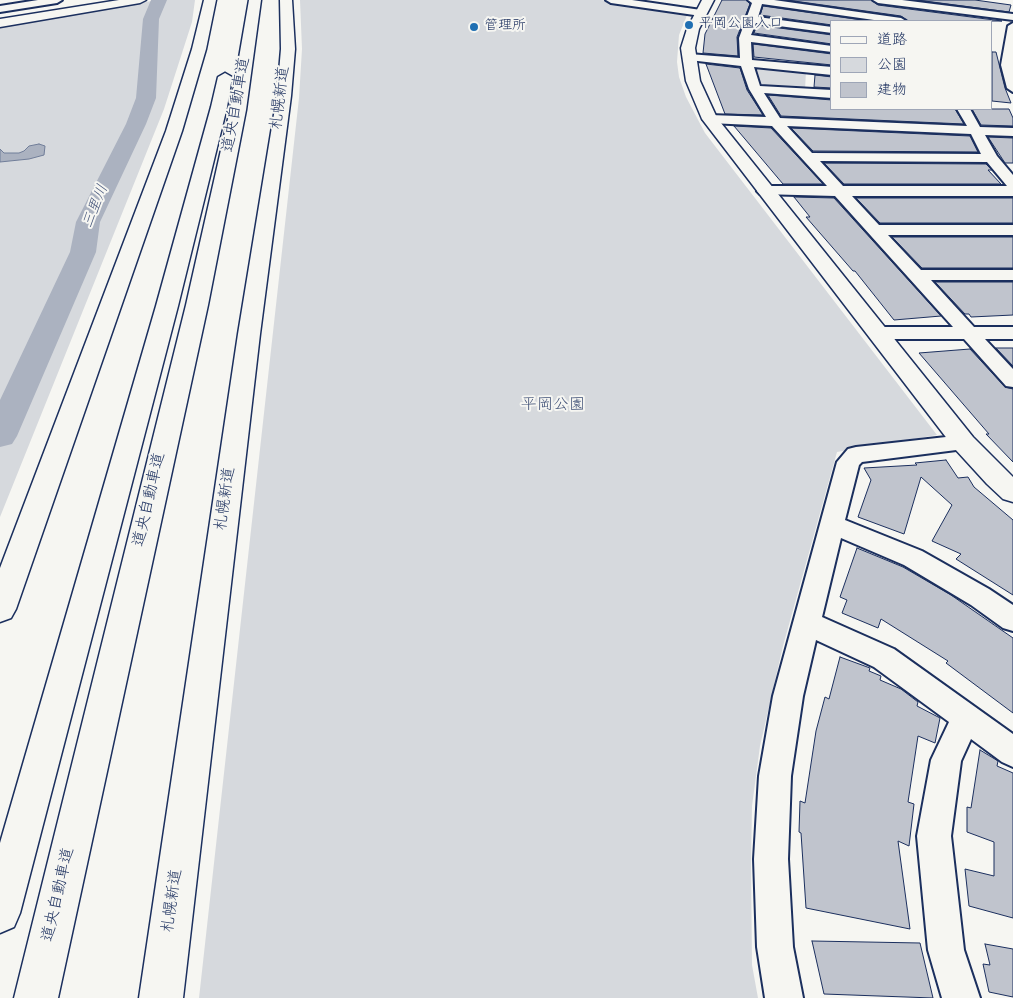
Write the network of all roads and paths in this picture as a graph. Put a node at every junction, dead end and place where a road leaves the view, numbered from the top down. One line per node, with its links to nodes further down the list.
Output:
1 (57, 0): 12 (street)
2 (113, 0): 13 (main road)
3 (140, 0): 18 (main road)
4 (210, 0): 51 (main road)
5 (239, 0): 56 (main road, 道央自動車道)
6 (255, 0): 57 (main road, 道央自動車道)
7 (286, 0): 58 (main road, 札幌新道)
8 (611, 0): 11 (street)
9 (757, 0): 14 (street); 16 (street)
10 (881, 0): 14 (street); 15 (street)
11 (705, 6): 23 (main road)
12 (0, 9)
13 (0, 18)
14 (876, 18): 17 (street)
15 (1013, 18)
16 (751, 19): 19 (street); 21 (street)
17 (893, 20)
18 (0, 23)
19 (830, 30)
20 (1010, 33): 26 (street)
21 (746, 38): 22 (street); 24 (street)
22 (830, 49)
23 (689, 57): 24 (street); 30 (main road)
24 (746, 62): 25 (street); 27 (street)
25 (830, 71)
26 (1013, 88)
27 (755, 89): 28 (street); 31 (street)
28 (830, 94)
29 (965, 110): 32 (street)
30 (710, 119): 31 (street); 37 (main road)
31 (775, 121): 32 (street); 34 (street)
32 (976, 130): 33 (street); 35 (street)
33 (1013, 132)
34 (807, 157): 35 (street); 38 (street)
35 (991, 158): 36 (street)
36 (1013, 184)
37 (765, 191): 38 (street); 44 (main road)
38 (839, 191): 39 (street); 40 (street)
39 (1013, 191)
40 (873, 230): 41 (street); 42 (street)
41 (1013, 230)
42 (916, 275): 43 (street); 45 (street)
43 (1013, 275)
44 (878, 333): 45 (street); 48 (main road)
45 (970, 333): 46 (street); 47 (street)
46 (1013, 333)
47 (1013, 381)
48 (964, 443): 49 (main road); 50 (street)
49 (1013, 492)
50 (833, 525): 52 (street); 53 (street)
51 (0, 609)
52 (1013, 620)
53 (807, 623): 54 (street); 59 (street)
54 (966, 718): 55 (street); 60 (street)
55 (1013, 752)
56 (0, 913)
57 (36, 998)
58 (161, 998)
59 (784, 998)
60 (961, 998)

